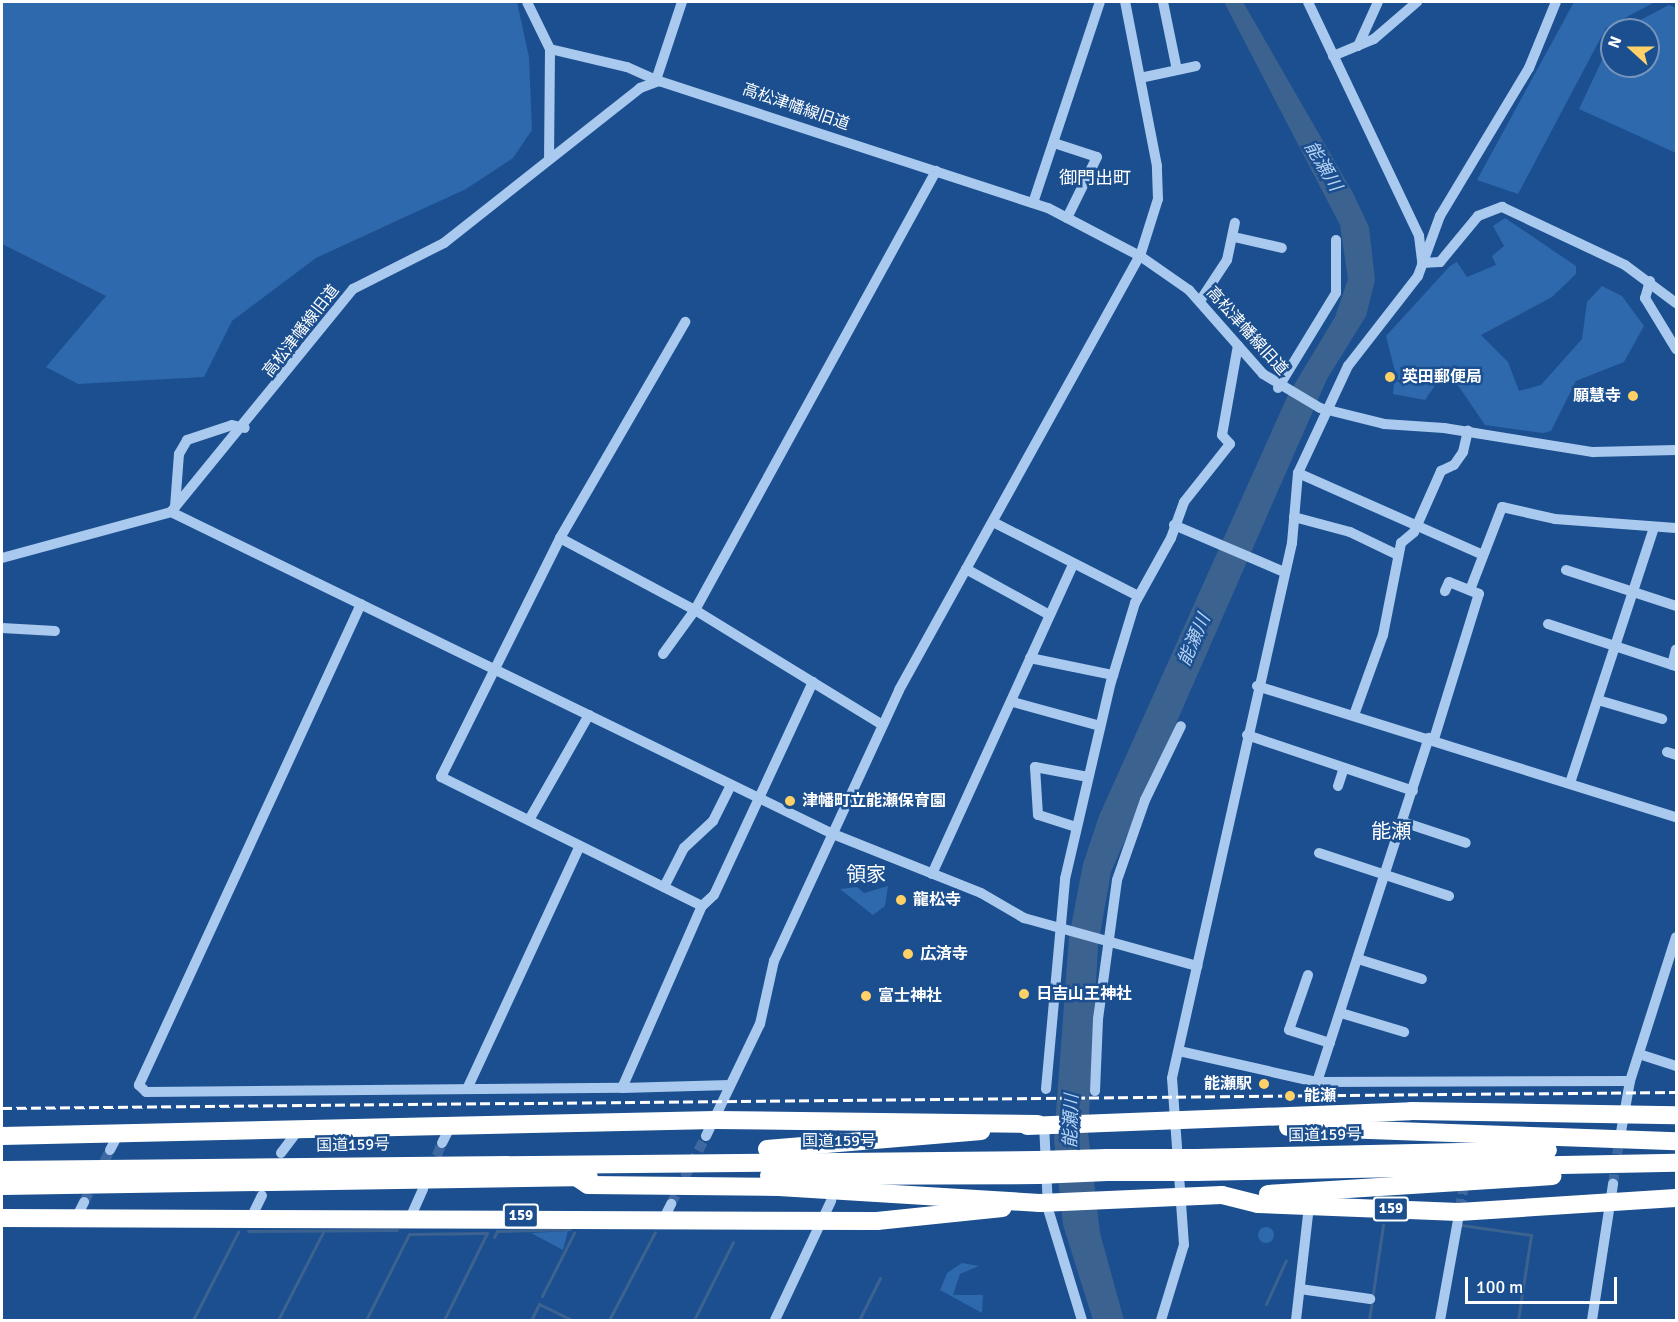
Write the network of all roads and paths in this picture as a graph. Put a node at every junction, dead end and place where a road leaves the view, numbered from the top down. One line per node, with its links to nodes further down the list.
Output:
1 (527, 2): 11 (street)
2 (682, 2): 16 (street)
3 (1101, 2): 17 (street)
4 (1125, 2): 15 (street)
5 (1163, 2): 14 (street)
6 (1308, 2): 12 (street)
7 (1378, 2): 10 (street)
8 (1417, 2): 10 (street)
9 (1556, 2): 27 (street)
10 (1358, 46): 12 (street)
11 (550, 49): 16 (street); 18 (street)
12 (1333, 56): 27 (street)
13 (1196, 66): 14 (street)
14 (1177, 70): 15 (street)
15 (1140, 78): 26 (street)
16 (658, 79): 18 (street, 高松津幡線旧道); 19 (street, 高松津幡線旧道)
17 (1054, 142): 20 (street); 21 (street)
18 (549, 157): 36 (street, 高松津幡線旧道)
19 (936, 171): 20 (street, 高松津幡線旧道); 61 (street)
20 (1034, 203): 21 (street, 高松津幡線旧道)
21 (1067, 218): 26 (street, 高松津幡線旧道)
22 (1235, 223): 23 (street)
23 (1234, 237): 25 (street); 29 (street)
24 (1336, 240): 34 (street)
25 (1282, 248)
26 (1140, 256): 29 (street, 高松津幡線旧道); 42 (street)
27 (1422, 263): 28 (street); 35 (street)
28 (1650, 280): 30 (street); 33 (street)
29 (1200, 302): 32 (street, 高松津幡線旧道)
30 (1677, 303)
31 (685, 322): 47 (street)
32 (1238, 345): 34 (street, 高松津幡線旧道); 44 (street)
33 (1677, 349)
34 (1281, 389): 35 (street, 高松津幡線旧道)
35 (1324, 410): 37 (street, 高松津幡線旧道); 39 (street)
36 (245, 428): 40 (street, 高松津幡線旧道); 40 (street)
37 (1468, 431): 38 (street, 高松津幡線旧道); 43 (street)
38 (1677, 450)
39 (1298, 472): 41 (street); 43 (street)
40 (173, 509): 50 (street); 59 (street)
41 (1294, 517): 49 (street); 54 (street)
42 (993, 522): 51 (street); 52 (street)
43 (1417, 522): 48 (street); 49 (street)
44 (1174, 525): 54 (street); 58 (street)
45 (1654, 527): 46 (street); 48 (street); 57 (street)
46 (1677, 528)
47 (560, 538): 61 (street); 71 (street)
48 (1481, 554): 55 (street)
49 (1398, 555): 78 (street)
50 (2, 558)
51 (1072, 567): 58 (street); 62 (street)
52 (966, 569): 62 (street); 80 (street)
53 (1566, 570): 57 (street)
54 (1284, 572): 74 (street)
55 (1470, 590): 56 (street); 84 (street)
56 (1445, 591)
57 (1633, 591): 60 (street); 66 (street)
58 (1138, 596): 72 (street)
59 (362, 604): 71 (street); 122 (street)
60 (1677, 606)
61 (695, 610): 68 (street); 73 (street)
62 (1048, 614): 69 (street)
63 (1548, 624): 66 (street)
64 (2, 628): 65 (street)
65 (54, 631)
66 (1615, 646): 70 (street); 75 (street)
67 (1677, 649): 70 (street)
68 (663, 654)
69 (1030, 658): 72 (street); 76 (street)
70 (1674, 665)
71 (495, 668): 77 (street); 93 (street)
72 (1113, 675): 81 (street)
73 (813, 682): 80 (street); 91 (street)
74 (1257, 686): 78 (street); 83 (street)
75 (1598, 700): 79 (street); 87 (street)
76 (1013, 702): 81 (street); 100 (street)
77 (589, 715): 88 (street); 93 (street)
78 (1354, 715): 84 (street)
79 (1662, 719)
80 (883, 725): 96 (street)
81 (1100, 726): 86 (street)
82 (1181, 726): 107 (street)
83 (1247, 735): 85 (street); 109 (street)
84 (1432, 739): 87 (street); 90 (street)
85 (1344, 768): 89 (street); 90 (street)
86 (1088, 777): 95 (street); 95 (street)
87 (1570, 783): 92 (street)
88 (731, 784): 91 (street); 102 (street)
89 (1338, 786)
90 (1413, 791): 94 (street)
91 (759, 799): 96 (street); 104 (street)
92 (1677, 817)
93 (529, 820): 98 (street)
94 (1403, 822): 97 (street); 101 (street)
95 (1076, 827): 105 (street)
96 (833, 834): 100 (street); 120 (street)
97 (1466, 843)
98 (580, 846): 102 (street); 122 (street)
99 (1319, 853): 101 (street)
100 (933, 874): 105 (street)
101 (1386, 875): 103 (street); 108 (street)
102 (664, 887): 104 (street)
103 (1449, 896)
104 (702, 906): 121 (street)
105 (1061, 930): 107 (street); 123 (street)
106 (1677, 937): 116 (street)
107 (1108, 941): 109 (street); 124 (street)
108 (1358, 959): 111 (street); 112 (street)
109 (1197, 966): 115 (street)
110 (1308, 975): 114 (street)
111 (1422, 979)
112 (1341, 1013): 113 (street); 114 (street)
113 (1404, 1032)
114 (1330, 1044): 118 (street)
115 (1179, 1051): 118 (street); 127 (street)
116 (1639, 1054): 117 (street); 119 (street)
117 (1677, 1066)
118 (1317, 1082): 119 (street)
119 (1630, 1082): 129 (street)
120 (730, 1085): 121 (street); 130 (street)
121 (622, 1088): 122 (street)
122 (467, 1089)
123 (1046, 1089)
124 (1095, 1091)
125 (1677, 1115): 129 (highway, 159)
126 (1194, 1119): 127 (highway, 159); 129 (highway, 159); 134 (highway, 159)
127 (1172, 1120): 128 (highway, 159); 149 (street)
128 (1044, 1123): 130 (highway, 159); 138 (highway, 159); 153 (street)
129 (1622, 1123)
130 (711, 1128): 131 (highway, 159)
131 (297, 1132): 132 (highway, 159); 137 (street)
132 (119, 1133): 133 (highway, 159); 136 (street)
133 (2, 1136)
134 (1677, 1141)
135 (1677, 1148): 141 (highway, 国道159号 / 159)
136 (110, 1150)
137 (281, 1153)
138 (665, 1161): 142 (highway, 国道159号 / 159); 143 (highway, 国道159号 / 159)
139 (1677, 1163): 140 (highway, 国道159号 / 159)
140 (1633, 1164): 141 (highway, 国道159号 / 159); 150 (highway, 159)
141 (1196, 1165): 142 (highway, 国道159号 / 159, bridge)
142 (1037, 1167): 144 (highway, 国道159号 / 159)
143 (2, 1170)
144 (576, 1177): 145 (highway, 国道159号 / 159); 153 (highway, 159)
145 (2, 1186)
146 (423, 1189): 156 (street)
147 (1612, 1192): 151 (highway, 159); 155 (highway, 159); 167 (street)
148 (262, 1195): 158 (street)
149 (1179, 1195): 150 (highway, 159); 153 (highway, 159); 164 (street)
150 (1222, 1196): 154 (highway, 159)
151 (1677, 1198)
152 (831, 1202): 159 (street)
153 (1045, 1202): 159 (highway, 159); 163 (street)
154 (1309, 1206): 155 (highway, 159); 160 (street)
155 (1460, 1210): 166 (street)
156 (411, 1216): 158 (highway, 159); 159 (highway, 159)
157 (2, 1218): 158 (highway, 159)
158 (251, 1218)
159 (825, 1220): 162 (street)
160 (1300, 1289): 161 (street); 165 (street)
161 (1370, 1299)
162 (775, 1320)
163 (1082, 1320)
164 (1161, 1320)
165 (1296, 1320)
166 (1440, 1320)
167 (1592, 1320)

